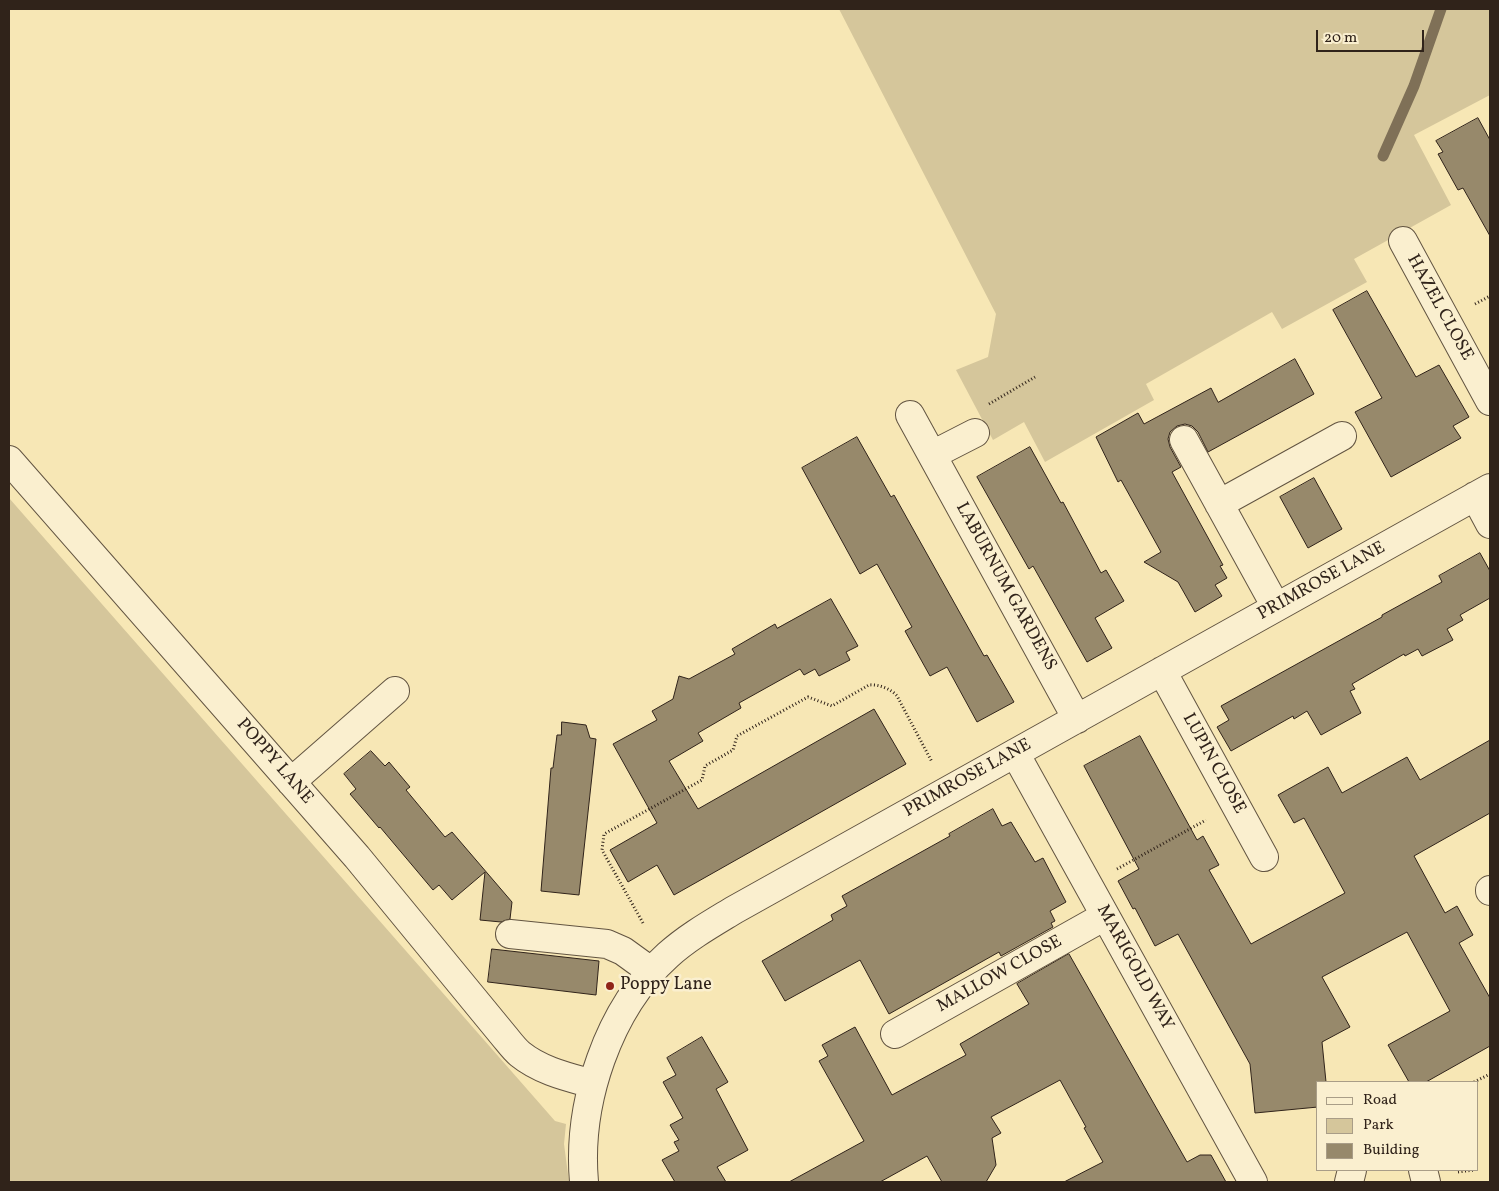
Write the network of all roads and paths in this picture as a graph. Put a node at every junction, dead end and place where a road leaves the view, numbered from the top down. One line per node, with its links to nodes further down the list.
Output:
1 (1403, 241): 3 (street, HAZEL CLOSE)
2 (1035, 377): 5 (path)
3 (1490, 401)
4 (910, 414): 8 (street, LABURNUM GARDENS)
5 (975, 433): 8 (street)
6 (1342, 436): 11 (street)
7 (1184, 440): 11 (street)
8 (932, 455): 16 (street, LABURNUM GARDENS)
9 (9, 460): 18 (street, POPPY LANE)
10 (1483, 492): 12 (street); 13 (street, PRIMROSE LANE)
11 (1219, 504): 13 (street)
12 (1490, 524)
13 (1276, 607): 14 (street, PRIMROSE LANE)
14 (1162, 671): 16 (street, PRIMROSE LANE); 20 (street, LUPIN CLOSE)
15 (395, 691): 18 (street)
16 (1077, 719): 17 (street, PRIMROSE LANE)
17 (1015, 753): 19 (street, PRIMROSE LANE); 22 (street, MARIGOLD WAY)
18 (291, 782): 29 (street, POPPY LANE)
19 (948, 791): 25 (street, PRIMROSE LANE); 25 (path)
20 (1236, 804): 21 (street, LUPIN CLOSE); 22 (path)
21 (1264, 857)
22 (1088, 885): 23 (street, MARIGOLD WAY)
23 (1105, 916): 26 (street, MALLOW CLOSE); 31 (street, MARIGOLD WAY)
24 (510, 934): 25 (street)
25 (659, 964): 29 (street, PRIMROSE LANE)
26 (895, 1034)
27 (1490, 1074): 28 (path)
28 (1476, 1081)
29 (593, 1084): 30 (street, PRIMROSE LANE)
30 (584, 1182)
31 (1253, 1182)

